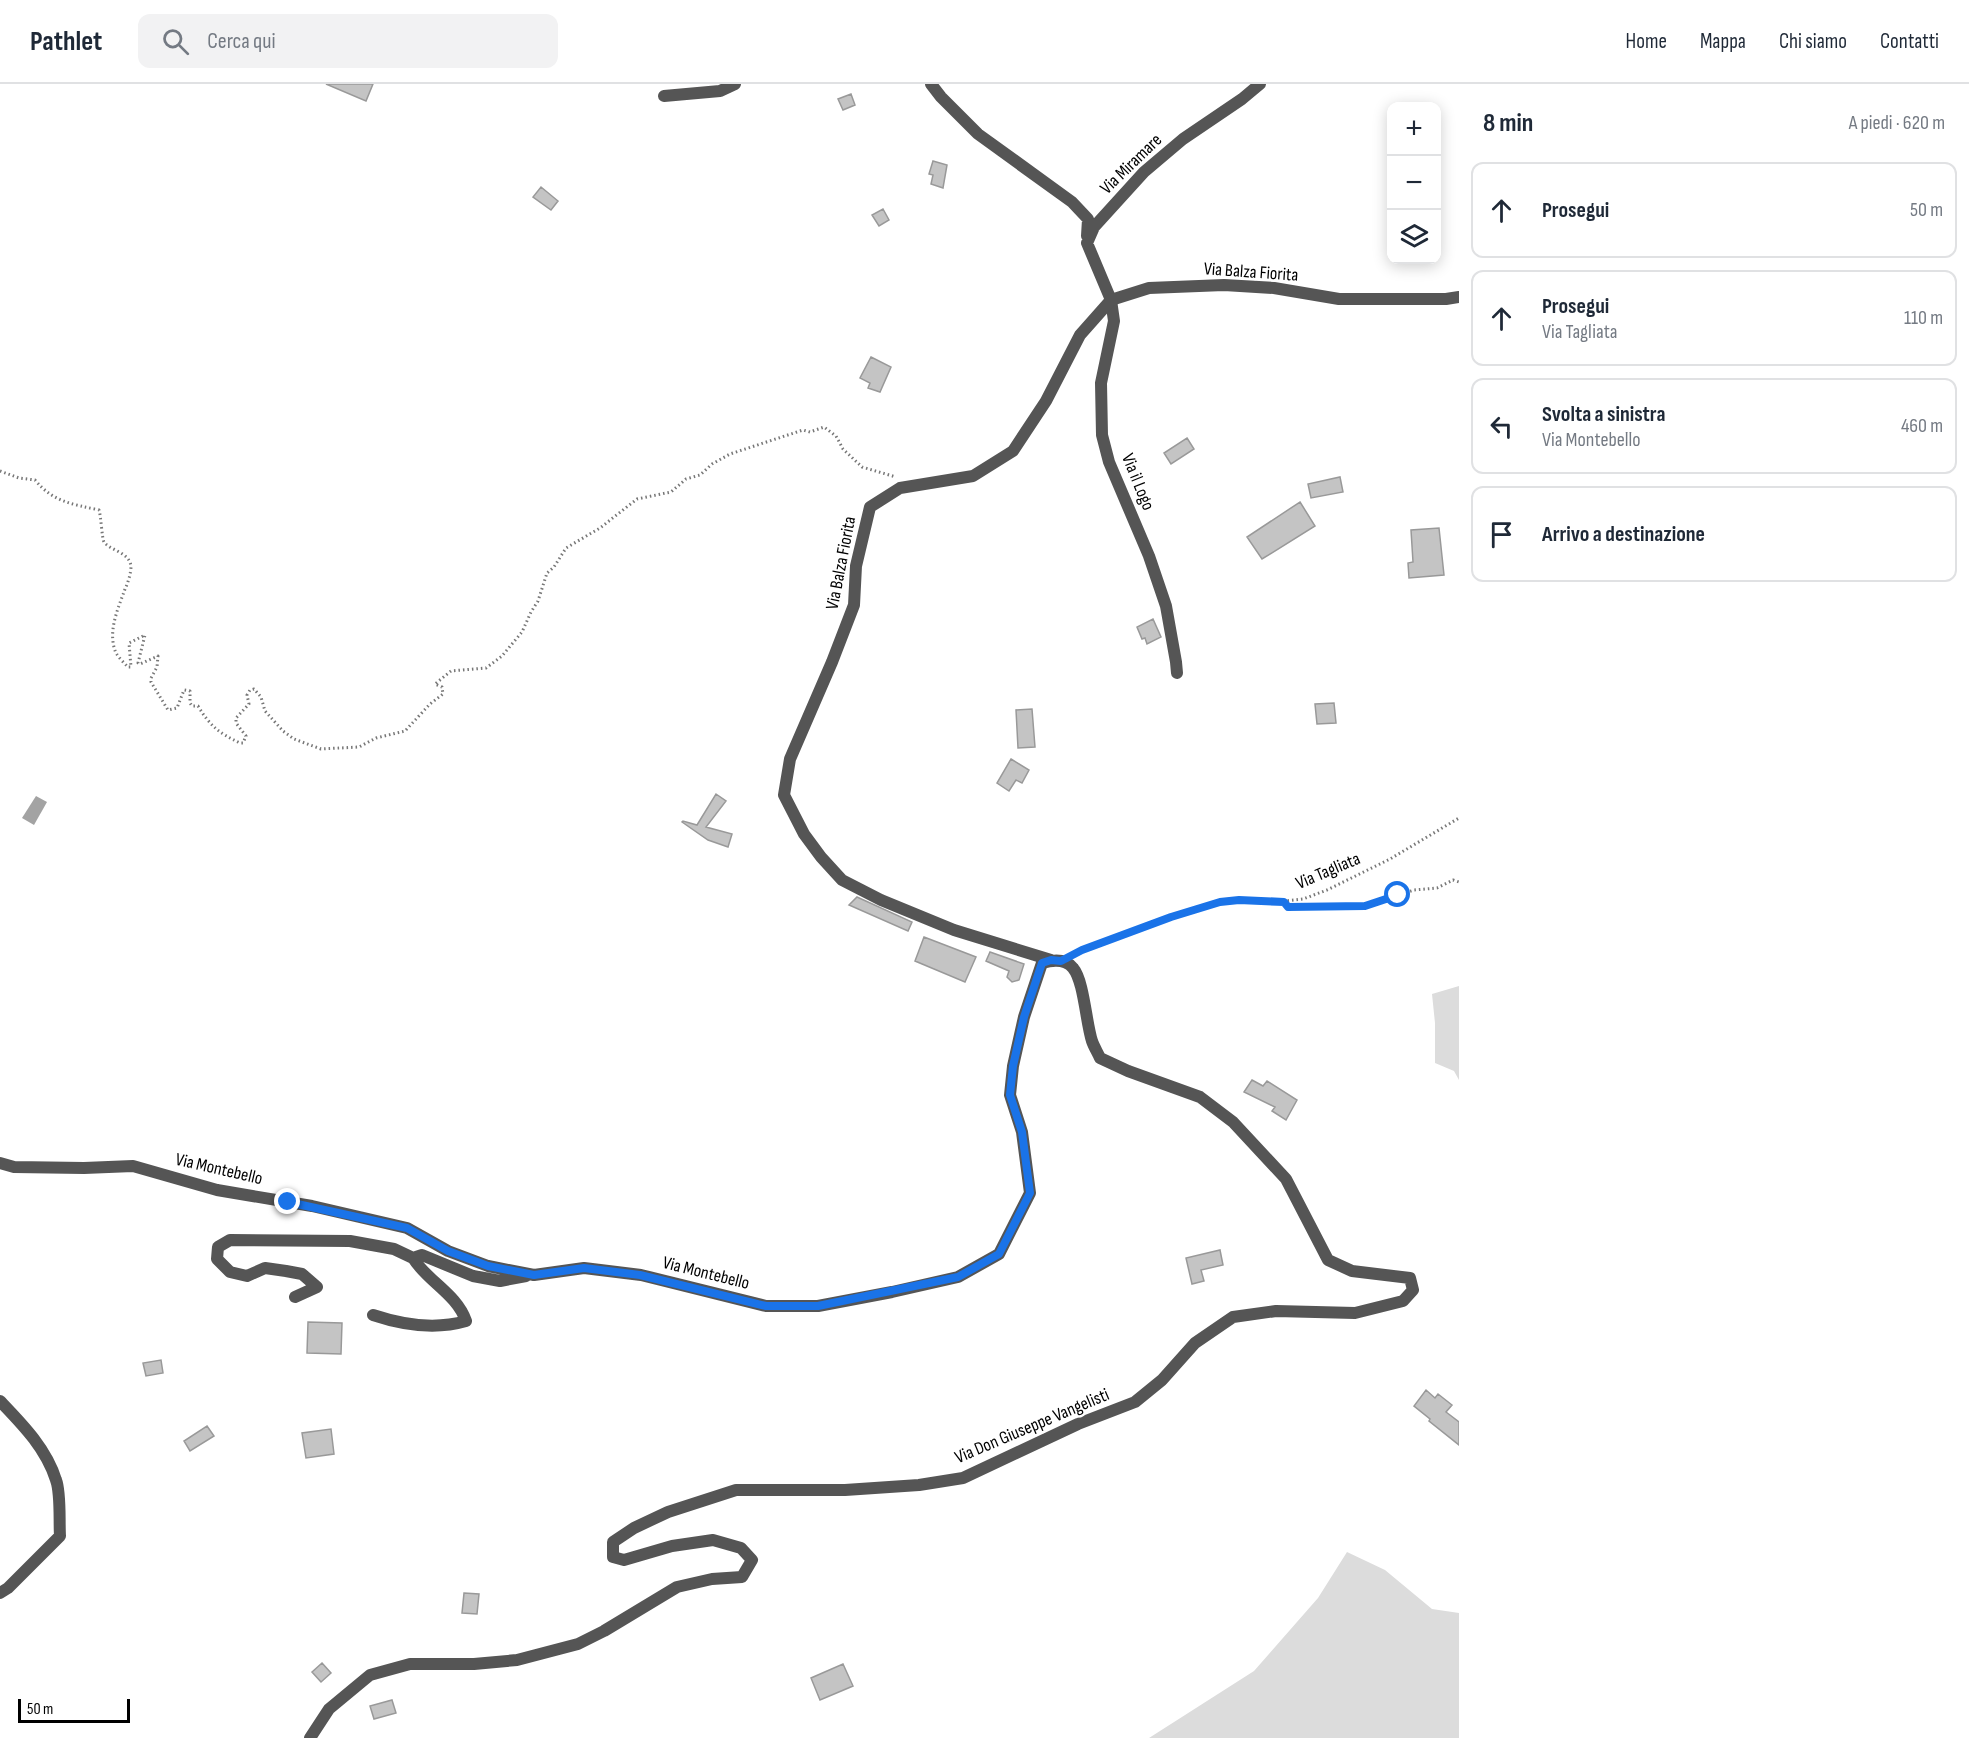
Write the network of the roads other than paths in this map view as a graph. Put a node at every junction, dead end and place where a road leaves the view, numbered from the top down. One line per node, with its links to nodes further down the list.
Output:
1 (735, 84): 4 (street)
2 (931, 84): 5 (street)
3 (1260, 84): 5 (street, Via Miramare)
4 (664, 96)
5 (1087, 243): 7 (street)
6 (1459, 297): 7 (street, Via Balza Fiorita)
7 (1111, 300): 8 (street, Via il Logo); 9 (street, Via Balza Fiorita)
8 (1177, 673)
9 (1051, 961): 12 (street, Via Montebello); 17 (street, Via Don Giuseppe Vangelisti)
10 (0, 1162): 12 (street, Via Montebello)
11 (412, 1258): 12 (street); 13 (street); 14 (street)
12 (534, 1275)
13 (295, 1297)
14 (373, 1315)
15 (0, 1401): 16 (street)
16 (0, 1593)
17 (310, 1738)

